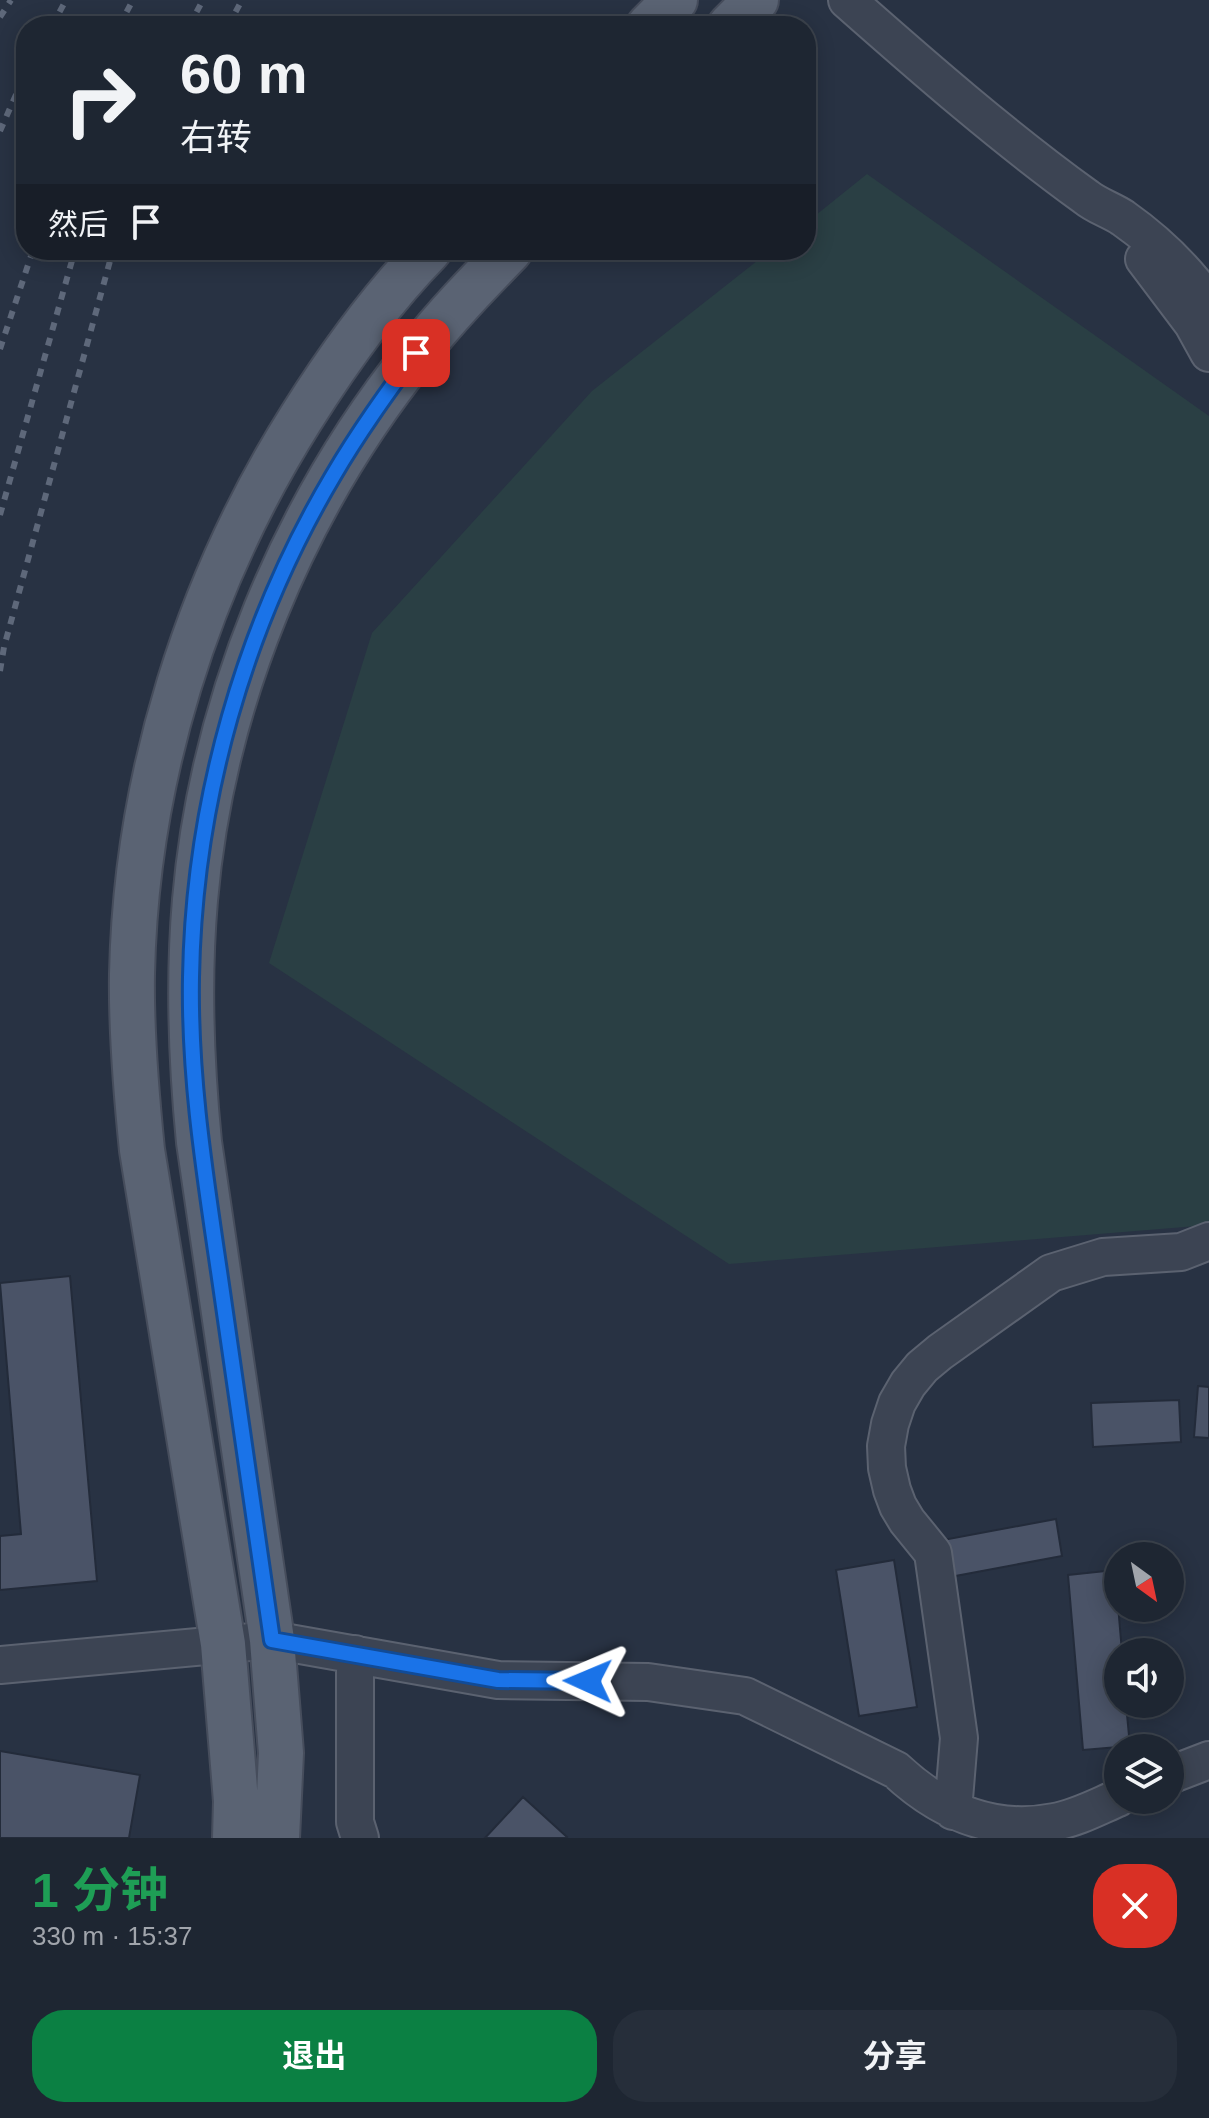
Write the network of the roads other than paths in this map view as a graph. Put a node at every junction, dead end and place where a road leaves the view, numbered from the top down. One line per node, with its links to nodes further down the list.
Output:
1 (675, 0): 4 (main road)
2 (756, 0): 5 (main road)
3 (847, 0): 6 (street)
4 (659, 16)
5 (740, 16)
6 (1089, 200): 9 (street); 10 (street)
7 (420, 260): 13 (main road)
8 (500, 260): 12 (main road)
9 (1209, 303)
10 (1209, 353)
11 (1209, 1241): 19 (street)
12 (272, 1640): 13 (street); 14 (street); 21 (main road)
13 (223, 1644): 15 (street); 20 (main road)
14 (355, 1654): 19 (street); 22 (street)
15 (0, 1665)
16 (1209, 1760): 17 (street)
17 (1184, 1770)
18 (1104, 1804): 19 (street)
19 (953, 1811)
20 (235, 1838)
21 (277, 1838)
22 (360, 1838)

